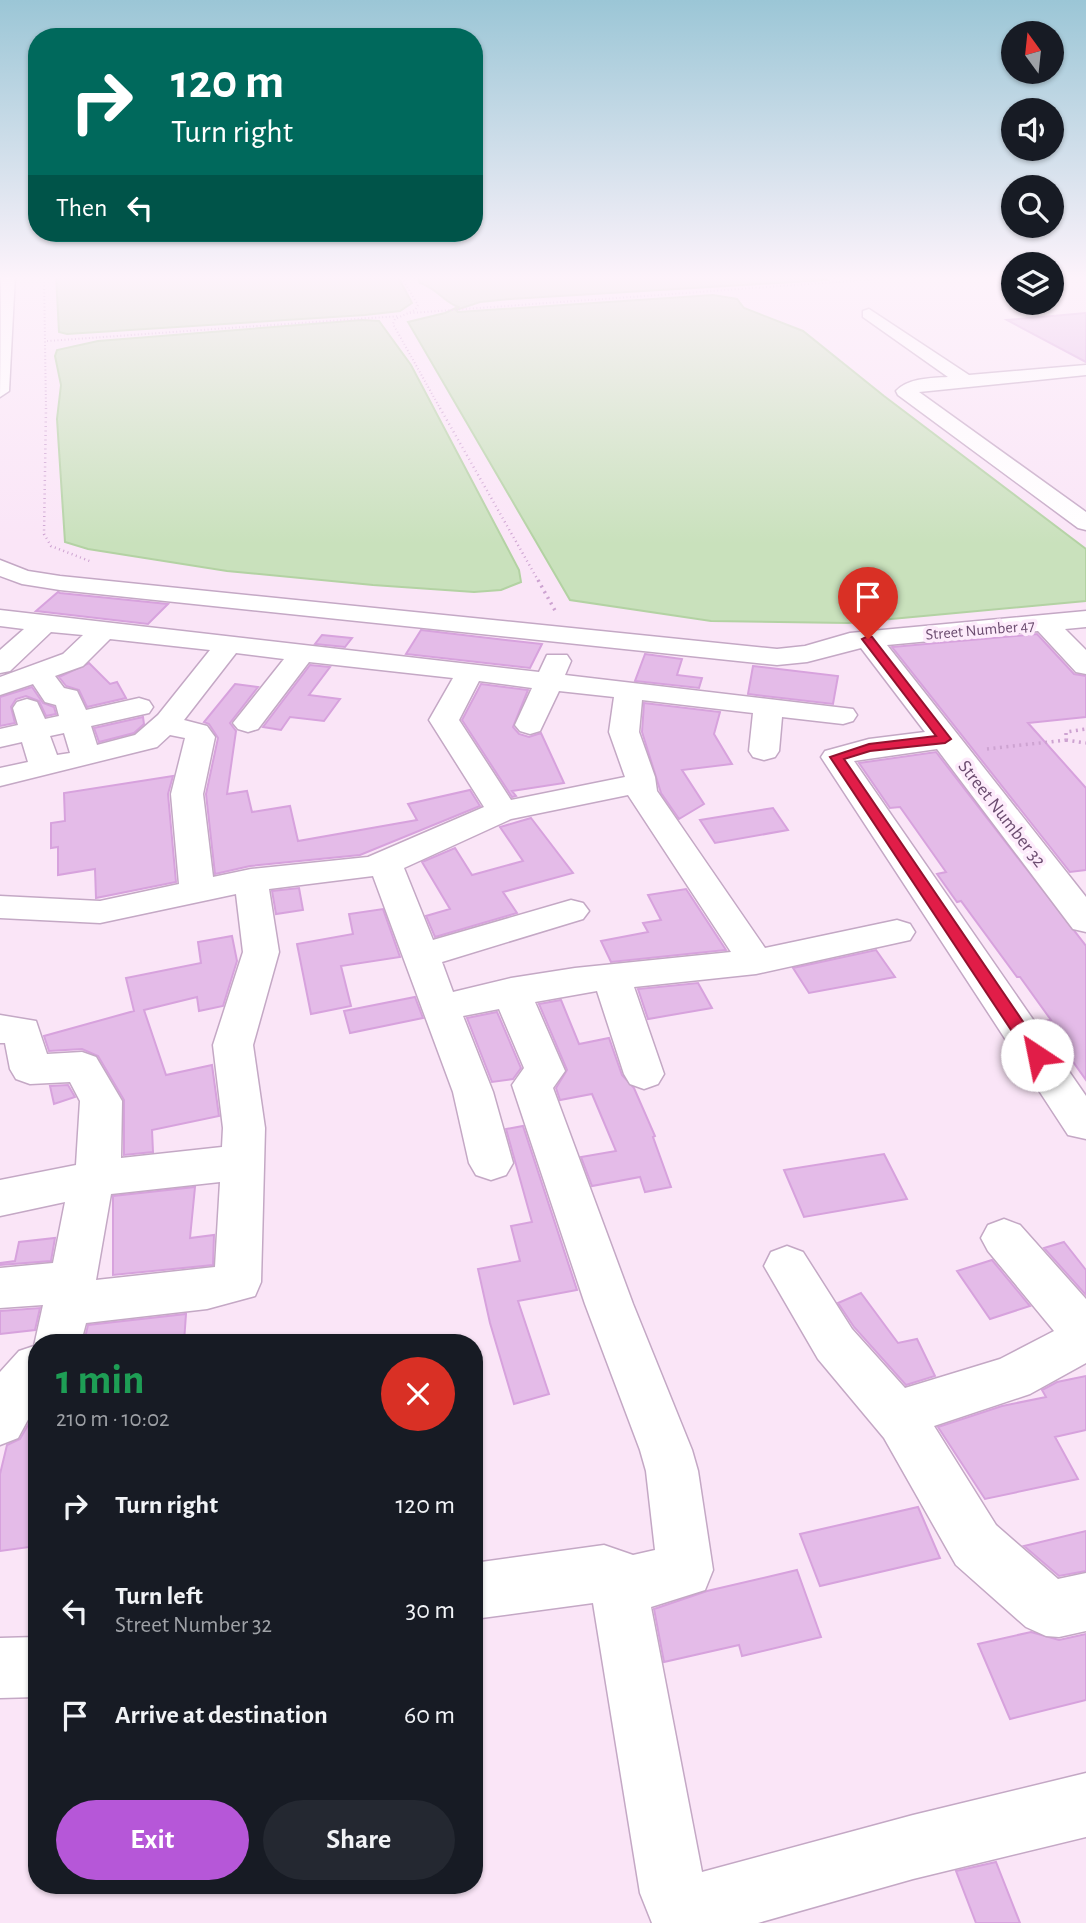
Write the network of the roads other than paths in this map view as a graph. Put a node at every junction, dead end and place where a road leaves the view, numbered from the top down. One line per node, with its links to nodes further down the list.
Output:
1 (1, 365): 5 (street)
2 (942, 365): 4 (street)
3 (1086, 370): 4 (street)
4 (966, 381): 6 (street)
5 (0, 391)
6 (1086, 523)
7 (0, 567): 13 (street, Street Number 47)
8 (0, 618): 10 (street)
9 (1086, 619): 11 (street, Street Number 47)
10 (45, 623): 12 (street); 20 (street)
11 (1045, 623): 14 (street, Street Number 47); 17 (street)
12 (103, 631): 15 (street); 20 (street)
13 (568, 636): 14 (street, Street Number 47); 19 (street)
14 (870, 639): 30 (street, Street Number 32)
15 (229, 644): 16 (street); 24 (street)
16 (302, 653): 18 (street); 26 (street)
17 (1086, 666)
18 (470, 674): 19 (street); 36 (street)
19 (548, 682): 21 (street); 27 (street)
20 (19, 688): 25 (street); 28 (street)
21 (629, 691): 22 (street); 35 (street)
22 (768, 707): 23 (street); 31 (street)
23 (843, 715)
24 (152, 716): 25 (street); 39 (street)
25 (76, 722): 28 (street)
26 (248, 723)
27 (530, 725)
28 (36, 731): 29 (street); 33 (street)
29 (0, 738)
30 (950, 745): 40 (street, Street Number 32); 52 (street)
31 (764, 751)
32 (76, 760): 33 (street)
33 (45, 767): 34 (street)
34 (0, 777)
35 (642, 790): 36 (street); 46 (street)
36 (502, 811): 37 (street)
37 (386, 862): 38 (street); 45 (street)
38 (251, 880): 39 (street); 53 (street)
39 (197, 891): 41 (street)
40 (1076, 892): 43 (street, Street Number 32)
41 (0, 907)
42 (571, 911): 45 (street)
43 (1086, 921)
44 (897, 932): 46 (street)
45 (419, 956): 49 (street)
46 (756, 962): 47 (street)
47 (611, 976): 48 (street); 51 (street)
48 (511, 992): 49 (street); 65 (street)
49 (443, 1007): 54 (street)
50 (0, 1029): 55 (street)
51 (644, 1074)
52 (1083, 1124)
53 (243, 1162): 55 (street); 60 (street)
54 (491, 1163)
55 (92, 1180): 56 (street); 60 (street)
56 (0, 1198)
57 (1004, 1238): 61 (street)
58 (788, 1266): 63 (street)
59 (0, 1288): 60 (street)
60 (66, 1309)
61 (1086, 1336): 63 (street)
62 (28, 1377): 64 (street)
63 (898, 1414): 67 (street)
64 (0, 1421)
65 (619, 1587): 66 (street); 71 (street)
66 (483, 1590)
67 (1086, 1602)
68 (28, 1667): 69 (street)
69 (0, 1668)
70 (1086, 1805): 71 (street)
71 (678, 1913)

